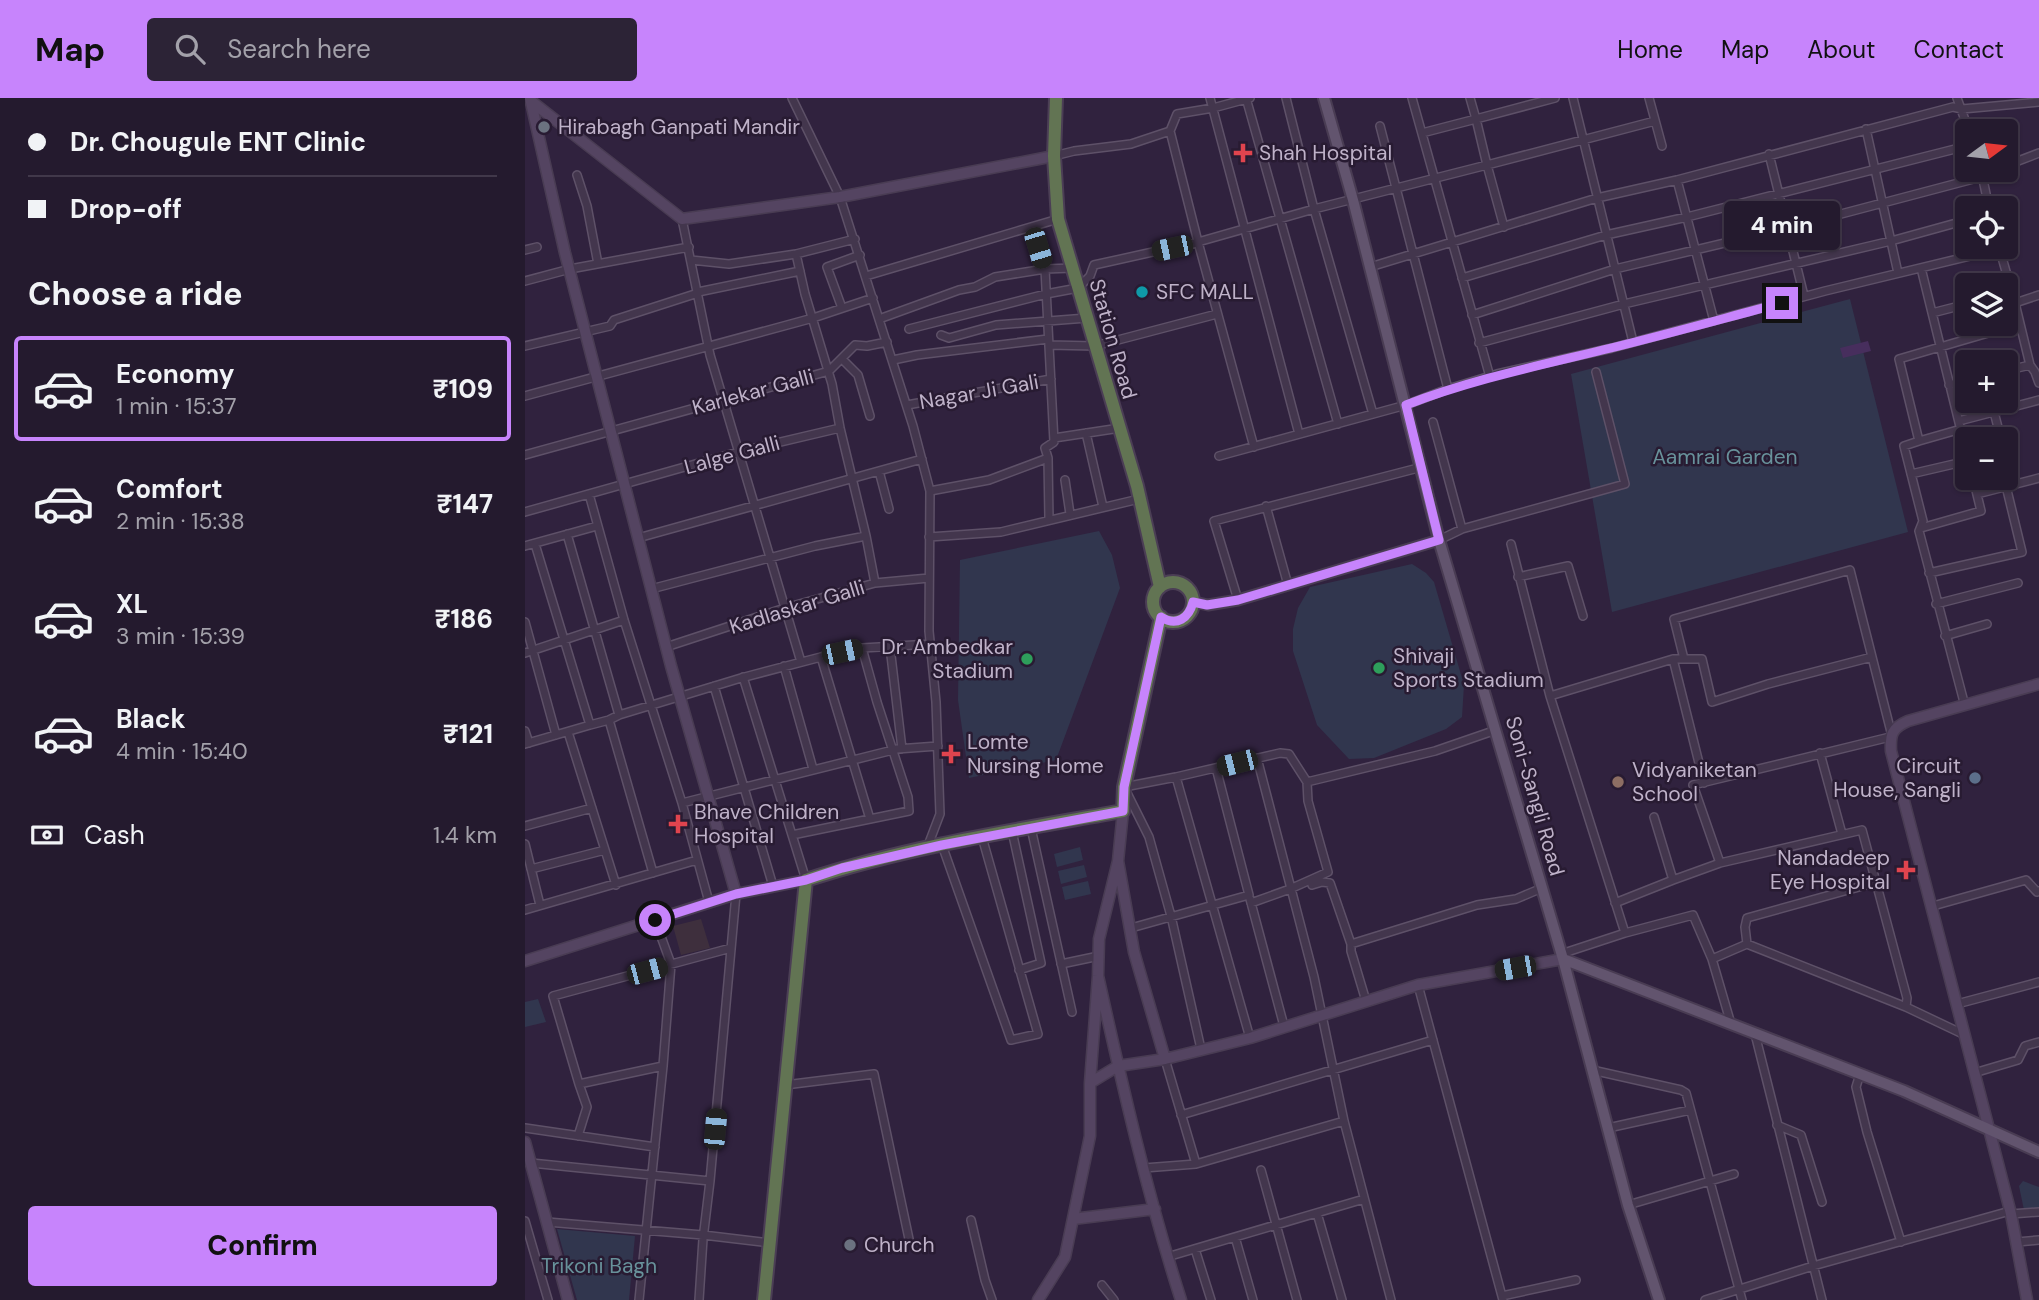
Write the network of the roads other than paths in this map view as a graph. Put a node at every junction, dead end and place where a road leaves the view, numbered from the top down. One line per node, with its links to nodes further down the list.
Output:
1 (792, 98): 41 (street)
2 (1056, 98): 31 (highway, Station Road)
3 (1210, 98): 17 (street)
4 (1248, 98): 17 (street); 49 (street)
5 (1286, 98): 45 (street)
6 (1324, 98): 43 (main road, Soni-Sangli Road)
7 (1413, 98): 25 (street)
8 (1470, 98): 19 (street)
9 (1555, 98): 19 (street)
10 (1573, 98): 26 (street)
11 (1649, 98): 21 (street)
12 (1957, 98): 18 (street)
13 (1973, 98): 16 (street)
14 (530, 100): 47 (street); 74 (street)
15 (2039, 102): 16 (street)
16 (1977, 107): 18 (street)
17 (1213, 108): 24 (street); 53 (street)
18 (1962, 109): 20 (street); 23 (street)
19 (1476, 119): 25 (street); 33 (street)
20 (1965, 119)
21 (1655, 121): 26 (street); 27 (street)
22 (1380, 126): 39 (street)
23 (1866, 129): 30 (street); 34 (street)
24 (1170, 131): 31 (street); 57 (street)
25 (1422, 133): 36 (street)
26 (1582, 139): 33 (street); 42 (street)
27 (1662, 146)
28 (1955, 149): 34 (street)
29 (2039, 153): 32 (street)
30 (1769, 154): 37 (street); 40 (street)
31 (1054, 156): 41 (street); 48 (highway, Station Road)
32 (2018, 161)
33 (1487, 164): 36 (street); 52 (street)
34 (1875, 169): 40 (street); 44 (street)
35 (577, 175): 69 (street)
36 (1434, 178): 39 (street); 59 (street)
37 (1677, 180): 42 (street); 46 (street)
38 (1955, 182): 44 (street)
39 (1397, 188): 43 (street); 65 (street)
40 (1779, 193): 46 (street); 54 (street)
41 (840, 197): 47 (street); 56 (street)
42 (1597, 198): 52 (street); 55 (street)
43 (1353, 200): 45 (street); 71 (main road, Soni-Sangli Road)
44 (1882, 204): 54 (street); 58 (street)
45 (1314, 209): 49 (street); 135 (street)
46 (1687, 217): 55 (street); 63 (street)
47 (682, 219): 61 (street)
48 (1058, 219): 51 (street); 72 (highway, Station Road)
49 (1279, 219): 53 (street); 138 (street)
50 (1955, 223): 58 (street)
51 (1031, 227): 75 (street); 79 (street)
52 (1504, 227): 59 (street)
53 (1246, 228): 57 (street); 144 (street)
54 (1788, 228): 63 (street); 70 (street)
55 (1606, 235): 76 (street); 80 (street)
56 (855, 239): 64 (street); 66 (street)
57 (1198, 242): 83 (street); 94 (street)
58 (1891, 242): 70 (street); 78 (street)
59 (1452, 243): 65 (street); 80 (street)
60 (537, 247): 62 (street)
61 (689, 247): 68 (street); 69 (street)
62 (525, 250)
63 (1696, 250): 76 (street); 82 (street)
64 (796, 254): 68 (street); 77 (street)
65 (1415, 254): 71 (street); 127 (street)
66 (860, 255): 79 (street); 92 (street)
67 (1956, 259): 73 (street)
68 (691, 260): 84 (street)
69 (598, 264): 74 (street)
70 (1796, 264): 82 (street); 87 (street)
71 (1370, 267): 132 (main road, Soni-Sangli Road)
72 (1073, 268): 75 (street); 83 (highway, Station Road)
73 (1921, 268): 78 (street); 93 (street)
74 (570, 269): 81 (street); 104 (street)
75 (1045, 269): 85 (street); 98 (street)
76 (1615, 269): 90 (street); 95 (street)
77 (800, 271): 84 (street); 96 (street)
78 (1898, 273): 87 (street)
79 (866, 276): 88 (street)
80 (1462, 278): 95 (street)
81 (525, 281)
82 (1704, 285): 90 (street); 101 (street)
83 (1078, 288): 85 (street); 97 (highway, Station Road)
84 (698, 293): 104 (street); 112 (street)
85 (1046, 293): 100 (street); 103 (street)
86 (2039, 295): 89 (street)
87 (1804, 296): 101 (street)
88 (873, 298): 92 (street); 98 (street)
89 (2018, 302)
90 (1624, 304): 108 (street); 109 (street)
91 (1955, 307): 93 (street)
92 (842, 308): 96 (street)
93 (1932, 313): 113 (street)
94 (1217, 314): 111 (street); 147 (street)
95 (1472, 315): 109 (street)
96 (813, 318): 112 (street); 118 (street)
97 (1087, 318): 100 (street); 111 (highway, Station Road)
98 (880, 319): 106 (street)
99 (2018, 319): 102 (street)
100 (1047, 321): 105 (street); 107 (street)
101 (1714, 321): 108 (street)
102 (2019, 324): 113 (street); 116 (street)
103 (909, 329)
104 (585, 331): 110 (street); 121 (street)
105 (941, 335)
106 (887, 342): 114 (street, Karlekar Galli); 115 (street)
107 (1048, 342): 111 (street); 115 (street); 123 (street)
108 (1633, 342): 122 (street)
109 (1479, 343): 122 (street)
110 (525, 346)
111 (1095, 346): 141 (highway, Station Road)
112 (709, 347): 121 (street); 129 (street)
113 (1940, 348): 126 (street); 146 (street)
114 (842, 359): 118 (street, Karlekar Galli); 136 (street)
115 (893, 360): 131 (street)
116 (2030, 365): 117 (street); 120 (street)
117 (2018, 368)
118 (829, 371): 129 (street, Karlekar Galli); 140 (street)
119 (1596, 372): 177 (street)
120 (2037, 372): 124 (street)
121 (597, 377): 128 (street); 142 (street)
122 (1490, 377): 127 (street)
123 (1051, 379): 131 (street, Nagar Ji Gali); 145 (street)
124 (2039, 383)
125 (1955, 384): 126 (street)
126 (1949, 385): 139 (street)
127 (1448, 389): 132 (street)
128 (525, 396)
129 (723, 400): 142 (street, Karlekar Galli); 148 (street)
130 (2039, 400): 133 (street)
131 (907, 405): 152 (street)
132 (1406, 405): 135 (street); 154 (main road, Soni-Sangli Road)
133 (2018, 406)
134 (1991, 413): 139 (street)
135 (1373, 414): 138 (street)
136 (870, 416)
137 (1433, 422): 177 (street)
138 (1338, 424): 144 (street)
139 (1960, 425): 146 (street)
140 (840, 428): 148 (street, Lalge Galli); 158 (street)
141 (1120, 428): 143 (street); 168 (highway, Station Road)
142 (611, 432): 149 (street, Karlekar Galli); 161 (street)
143 (1086, 433): 145 (street); 171 (street)
144 (1299, 434): 147 (street)
145 (1054, 438): 151 (street)
146 (1919, 441): 156 (street)
147 (1254, 447): 150 (street)
148 (738, 452): 161 (street, Lalge Galli); 169 (street)
149 (525, 455)
150 (1219, 456)
151 (1048, 458): 165 (street); 175 (street)
152 (922, 459): 155 (street); 165 (street)
153 (1955, 464): 156 (street)
154 (1422, 467): 170 (street); 183 (main road, Soni-Sangli Road)
155 (879, 471): 158 (street); 172 (street)
156 (1911, 474): 178 (street)
157 (2039, 478): 160 (street)
158 (851, 480): 169 (street); 180 (street)
159 (1065, 480): 174 (street)
160 (2018, 484)
161 (625, 485): 167 (street, Lalge Galli); 182 (street)
162 (1975, 490): 166 (street)
163 (1992, 490): 166 (street)
164 (2010, 490): 188 (street)
165 (930, 491): 181 (street)
166 (1976, 494): 178 (street)
167 (589, 495): 173 (street, Lalge Galli); 176 (street)
168 (1139, 499): 171 (street); 194 (highway, Station Road)
169 (754, 506): 182 (street); 187 (street)
170 (1266, 506): 193 (street); 196 (street)
171 (1103, 507): 174 (street)
172 (889, 509)
173 (525, 512)
174 (1070, 514): 175 (street)
175 (1049, 519): 181 (street)
176 (597, 526): 179 (street); 202 (street)
177 (1462, 528): 183 (street)
178 (1921, 528): 188 (street)
179 (567, 534): 184 (street); 205 (street)
180 (866, 536): 187 (street); 191 (street)
181 (929, 537): 190 (street)
182 (638, 538): 195 (street)
183 (1439, 540): 193 (street); 229 (main road, Soni-Sangli Road)
184 (535, 544): 186 (street); 207 (street)
185 (1511, 544): 189 (street)
186 (525, 546)
187 (770, 559): 195 (street); 199 (street)
188 (1929, 573): 198 (street)
189 (1518, 577): 200 (street); 223 (street)
190 (929, 578): 191 (street, Kadlaskar Galli); 208 (street)
191 (875, 583): 199 (street, Kadlaskar Galli)
192 (2018, 583): 198 (street)
193 (1287, 585): 196 (street)
194 (1160, 587): 197 (highway); 201 (highway)
195 (651, 589): 209 (street)
196 (1238, 600): 197 (street)
197 (1193, 602): 201 (highway)
198 (1937, 604): 206 (street)
199 (785, 608): 209 (street, Kadlaskar Galli); 217 (street)
200 (1583, 616)
201 (1161, 617): 248 (highway)
202 (624, 620): 205 (street); 224 (street)
203 (525, 622): 212 (street)
204 (1987, 624): 206 (street)
205 (594, 630): 207 (street); 226 (street)
206 (1945, 636): 225 (street)
207 (564, 641): 212 (street); 228 (street)
208 (930, 644): 210 (street); 235 (street)
209 (666, 647): 222 (street)
210 (890, 647): 211 (street); 236 (street)
211 (862, 648): 213 (street); 237 (street)
212 (529, 652): 232 (street)
213 (821, 657): 217 (street); 240 (street)
214 (1872, 657): 216 (street); 216 (street); 233 (street)
215 (1673, 659): 216 (street); 223 (street); 246 (street)
216 (1684, 659)
217 (801, 662): 218 (street)
218 (784, 666): 219 (street); 242 (street)
219 (743, 677): 221 (street); 244 (street)
220 (2039, 684): 225 (street)
221 (714, 686): 222 (street); 247 (street)
222 (680, 696): 224 (street); 249 (street)
223 (1550, 696): 281 (street)
224 (651, 705): 226 (street); 250 (street)
225 (1965, 706): 233 (street)
226 (619, 715): 227 (street)
227 (609, 720): 228 (street); 269 (street)
228 (590, 725): 231 (street)
229 (1496, 730): 245 (street); 275 (main road, Soni-Sangli Road)
230 (525, 731): 234 (street)
231 (568, 732): 232 (street); 251 (street)
232 (557, 735): 234 (street)
233 (1890, 735): 238 (street); 284 (street)
234 (527, 743)
235 (938, 746): 236 (street); 263 (street)
236 (902, 749): 237 (street)
237 (892, 750): 240 (street); 254 (street)
238 (1820, 753): 246 (street); 258 (street)
239 (1257, 758): 241 (street); 245 (street); 276 (street)
240 (852, 759): 242 (street); 254 (street)
241 (1216, 768): 243 (street); 279 (street)
242 (813, 769): 244 (street)
243 (1176, 778): 248 (street); 283 (street)
244 (775, 779): 247 (street); 259 (street)
245 (1307, 782): 276 (street)
246 (1703, 783): 267 (street)
247 (745, 787): 249 (street); 274 (street)
248 (1124, 787): 252 (highway); 286 (street)
249 (708, 796): 250 (street); 278 (street)
250 (682, 803): 265 (street)
251 (592, 808): 255 (street); 264 (street)
252 (1123, 811): 256 (highway); 266 (street)
253 (1654, 817): 271 (street)
254 (870, 818): 259 (street)
255 (525, 826)
256 (1031, 828): 257 (highway); 298 (street)
257 (1012, 831): 260 (highway); 299 (street)
258 (1842, 834): 267 (street); 272 (street)
259 (792, 835): 270 (street)
260 (982, 836): 262 (highway); 299 (street)
261 (525, 844): 268 (street)
262 (942, 845): 263 (highway); 299 (street)
263 (927, 848): 270 (highway)
264 (605, 850): 268 (street); 273 (street)
265 (697, 860): 269 (street); 280 (street)
266 (1118, 861): 288 (street); 293 (street)
267 (1720, 863): 271 (street)
268 (531, 869): 282 (street)
269 (653, 873): 273 (street)
270 (806, 880): 274 (street); 325 (highway)
271 (1673, 880): 281 (street)
272 (1877, 882): 291 (street); 305 (street)
273 (616, 885): 282 (street)
274 (773, 886): 278 (street)
275 (1542, 888): 290 (street); 294 (main road, Soni-Sangli Road)
276 (1290, 889): 279 (street); 290 (street); 307 (street)
277 (2038, 893): 284 (street)
278 (736, 894): 280 (street); 292 (street)
279 (1250, 899): 283 (street); 309 (street)
280 (709, 902): 287 (street)
281 (1615, 903): 289 (street)
282 (540, 905): 285 (street)
283 (1212, 905): 286 (street); 312 (street)
284 (1933, 906): 304 (street)
285 (525, 910)
286 (1171, 916): 288 (street); 315 (street)
287 (655, 920): 296 (street); 297 (street)
288 (1131, 928): 316 (street)
289 (1625, 933): 294 (street); 295 (street)
290 (1351, 944): 303 (street)
291 (1747, 944): 295 (street); 305 (street)
292 (731, 948): 297 (street); 344 (street)
293 (1099, 956): 298 (street); 300 (street)
294 (1562, 956): 302 (street); 308 (main road); 320 (main road, Soni-Sangli Road)
295 (1713, 960): 308 (street)
296 (525, 961)
297 (671, 964): 317 (street); 324 (street)
298 (1061, 964): 306 (street)
299 (1019, 970)
300 (1098, 976): 318 (street); 323 (street)
301 (2039, 982): 304 (street)
302 (1418, 985): 303 (street); 313 (street)
303 (1366, 1001): 307 (street)
304 (1957, 1004): 311 (street)
305 (1906, 1007): 311 (street)
306 (1072, 1012)
307 (1322, 1015): 309 (street); 319 (street)
308 (1731, 1024): 310 (main road)
309 (1284, 1026): 312 (street)
310 (1755, 1034): 322 (main road); 329 (street)
311 (1965, 1035): 321 (street)
312 (1250, 1038): 315 (street)
313 (1433, 1040): 319 (street); 371 (street)
314 (2039, 1042): 321 (street)
315 (1201, 1049): 316 (street)
316 (1165, 1059): 318 (street); 327 (street)
317 (663, 1066): 324 (street); 335 (street)
318 (1118, 1066): 323 (street); 339 (street)
319 (1335, 1070): 327 (street); 328 (street)
320 (1592, 1070): 326 (street); 331 (main road, Soni-Sangli Road)
321 (1974, 1073): 332 (street)
322 (1860, 1074): 332 (main road); 362 (street)
323 (1090, 1083): 352 (street)
324 (579, 1084): 333 (street)
325 (785, 1085): 360 (street); 364 (highway)
326 (1690, 1110): 331 (street); 343 (street)
327 (1181, 1115): 338 (street)
328 (1344, 1121): 338 (street); 345 (street)
329 (1777, 1125): 346 (street); 367 (street)
330 (525, 1128): 333 (street)
331 (1608, 1128): 347 (main road, Soni-Sangli Road)
332 (1988, 1128): 336 (main road); 351 (street)
333 (578, 1136): 335 (street)
334 (525, 1142): 337 (street)
335 (655, 1147): 342 (street)
336 (2039, 1152)
337 (531, 1163): 342 (street); 355 (street)
338 (1196, 1164): 339 (street)
339 (1144, 1168): 348 (street)
340 (1261, 1170): 356 (street)
341 (1734, 1174): 343 (street)
342 (651, 1175): 344 (street); 357 (street)
343 (1709, 1180): 347 (street); 370 (street)
344 (710, 1181): 358 (street)
345 (1364, 1199): 350 (street); 385 (street)
346 (1822, 1202)
347 (1628, 1205): 386 (main road, Soni-Sangli Road)
348 (1155, 1209): 352 (street); 366 (street)
349 (2039, 1212): 351 (street)
350 (1317, 1213): 356 (street); 384 (street)
351 (2010, 1213): 362 (street); 363 (street)
352 (1073, 1219): 378 (street)
353 (971, 1220): 377 (street)
354 (525, 1221): 372 (street)
355 (547, 1222): 357 (street); 373 (street)
356 (1275, 1225): 359 (street); 383 (street)
357 (646, 1231): 358 (street); 374 (street)
358 (703, 1235): 364 (street); 375 (street)
359 (1235, 1237): 365 (street); 382 (street)
360 (909, 1239)
361 (2039, 1240): 363 (street)
362 (1901, 1242): 367 (street)
363 (2017, 1242): 390 (street)
364 (770, 1243): 376 (highway)
365 (1195, 1249): 366 (street); 381 (street)
366 (1167, 1257): 380 (street)
367 (1813, 1266): 370 (street); 389 (street)
368 (1576, 1280): 371 (street)
369 (1102, 1286): 379 (street)
370 (1739, 1288): 387 (street); 388 (street)
371 (1503, 1298)
372 (548, 1300)
373 (568, 1300)
374 (639, 1300)
375 (699, 1300)
376 (764, 1300)
377 (992, 1300)
378 (1038, 1300)
379 (1114, 1300)
380 (1181, 1300)
381 (1211, 1300)
382 (1253, 1300)
383 (1297, 1300)
384 (1342, 1300)
385 (1391, 1300)
386 (1659, 1300)
387 (1705, 1300)
388 (1742, 1300)
389 (1822, 1300)
390 (2027, 1300)

